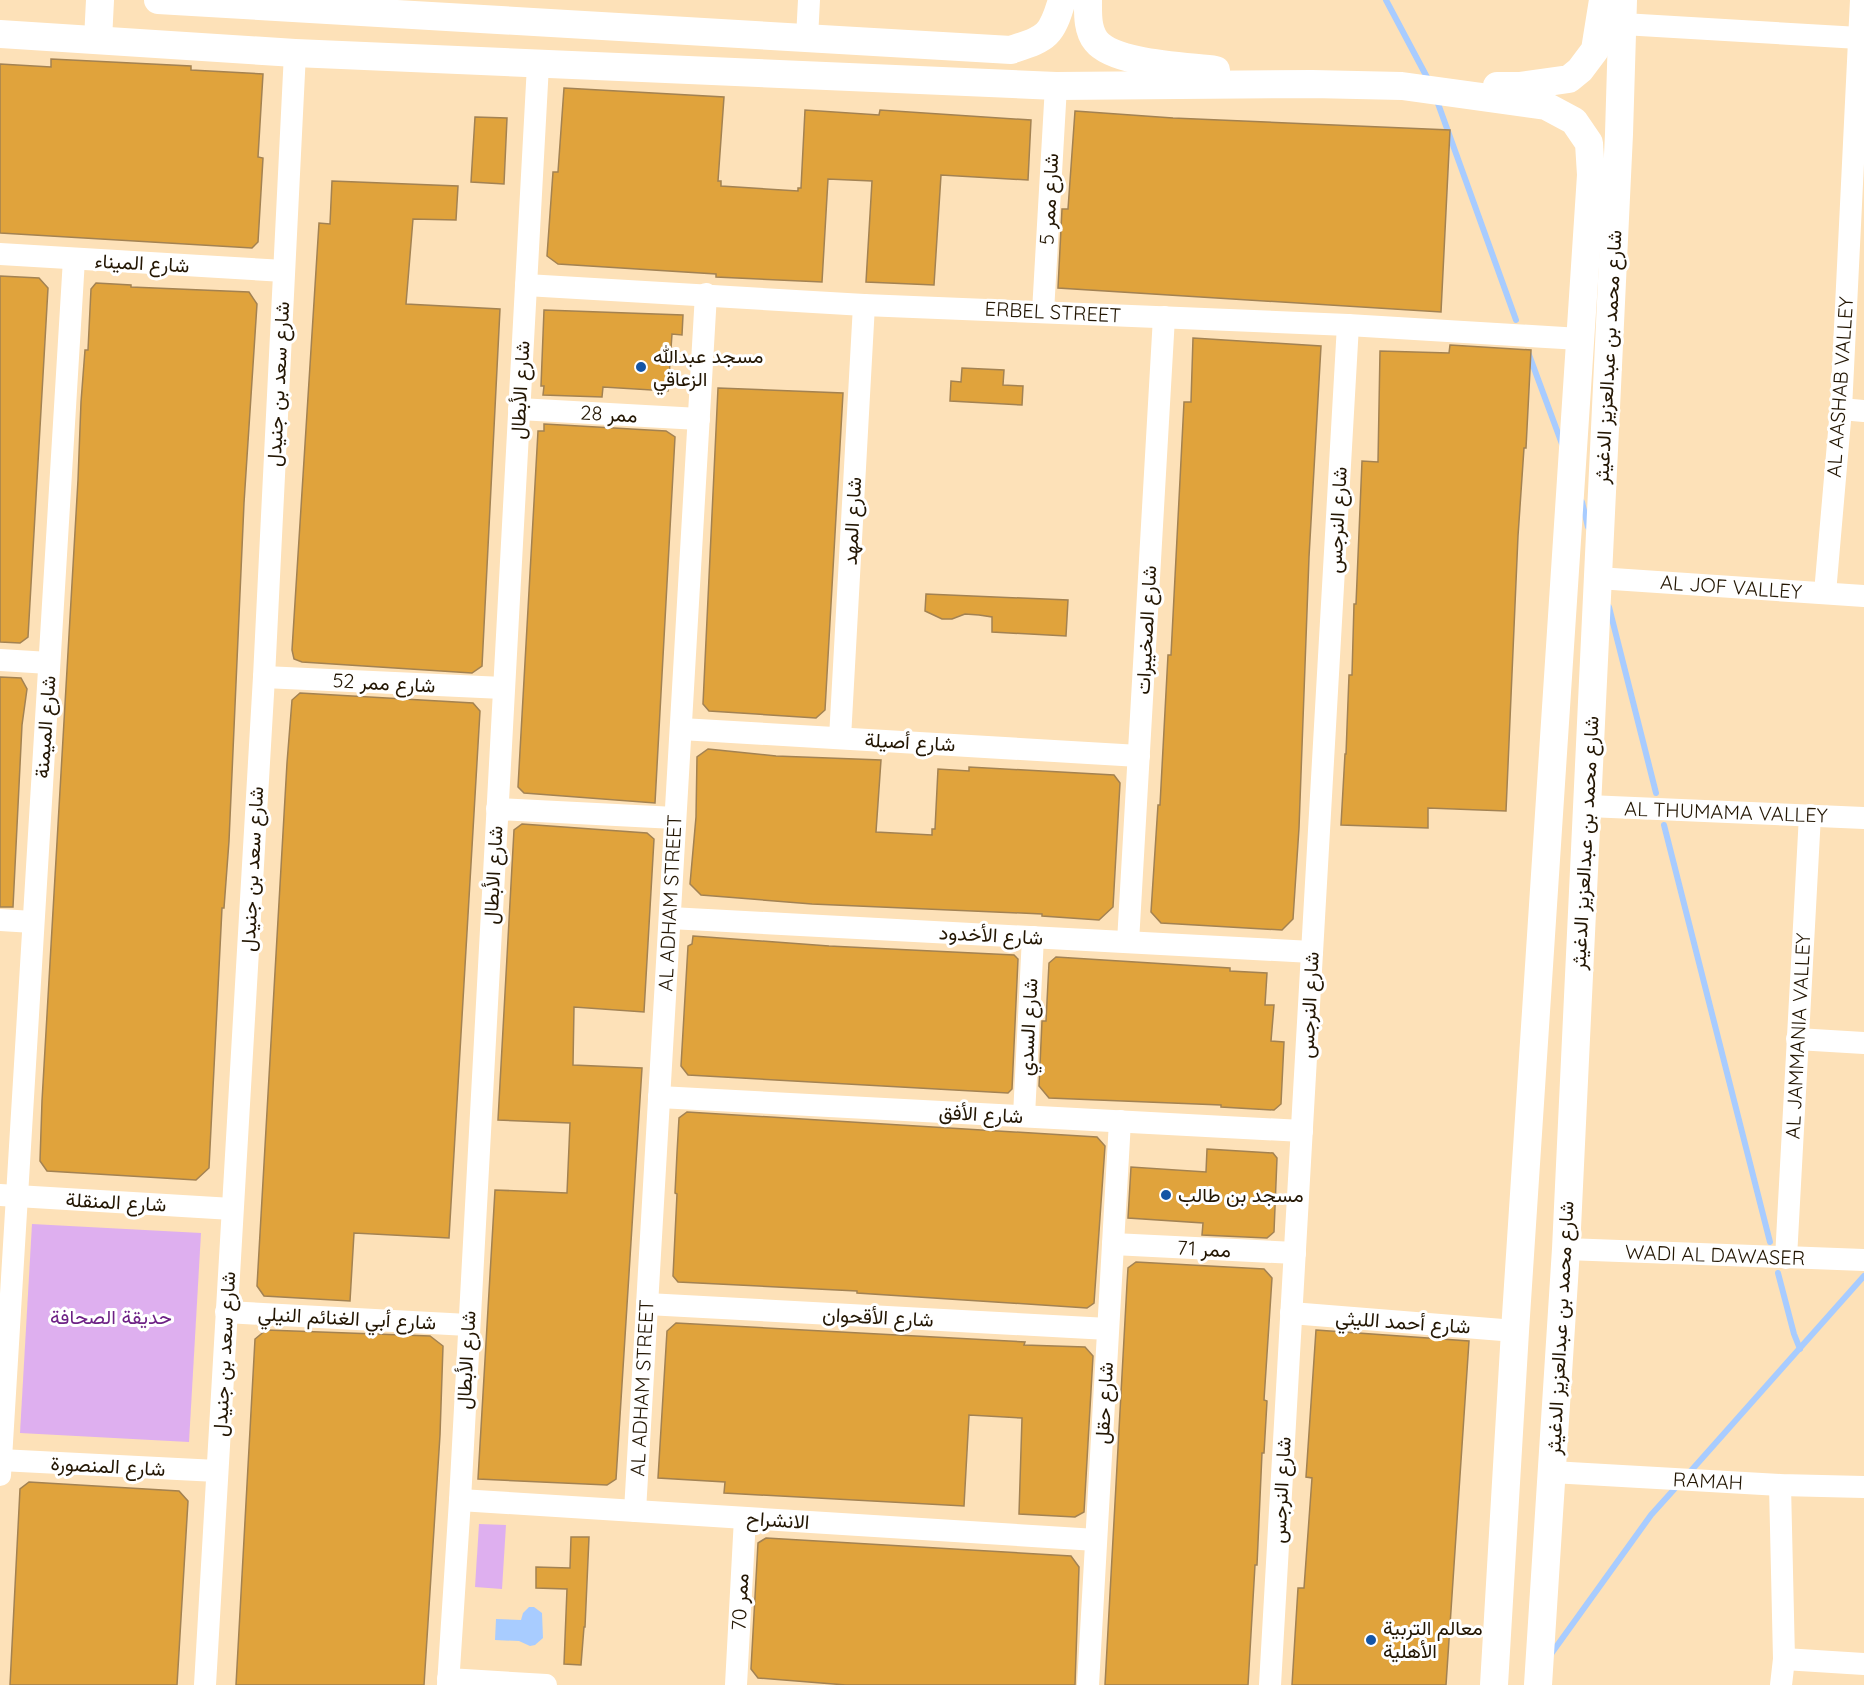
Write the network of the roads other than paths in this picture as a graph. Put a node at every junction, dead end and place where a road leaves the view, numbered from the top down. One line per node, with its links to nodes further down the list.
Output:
1 (100, 0): 12 (street)
2 (158, 0): 10 (street)
3 (809, 0): 10 (street)
4 (1062, 0): 10 (street)
5 (1088, 0): 15 (street)
6 (1603, 0): 17 (street)
7 (1861, 0): 11 (street, AL AASHAB VALLEY)
8 (1623, 12): 11 (street); 32 (street, شارع محمد بن عبدالعزيز الدغيثر)
9 (0, 34): 12 (street)
10 (807, 38)
11 (1859, 38): 29 (street, AL AASHAB VALLEY)
12 (98, 40): 13 (street)
13 (295, 53): 14 (street); 20 (street, شارع سعد بن جنيدل)
14 (538, 65): 16 (street); 21 (street, شارع الأبطال)
15 (1311, 84): 16 (street); 17 (street)
16 (1056, 86): 24 (street, شارع ممر 5)
17 (1402, 87): 27 (street, شارع محمد بن عبدالعزيز الدغيثر)
18 (0, 254): 19 (street, شارع الميناء)
19 (74, 259): 20 (street, شارع الميناء); 36 (street, شارع الميمنة)
20 (284, 271): 37 (street, شارع سعد بن جنيدل)
21 (526, 285): 22 (street, ERBEL STREET); 28 (street, شارع الأبطال)
22 (706, 294): 23 (street, ERBEL STREET); 31 (street, AL ADHAM STREET)
23 (864, 304): 24 (street, ERBEL STREET); 40 (street, شارع المهد)
24 (1043, 312): 25 (street, ERBEL STREET)
25 (1164, 317): 26 (street, ERBEL STREET); 41 (street, شارع الصخيبرات)
26 (1348, 325): 27 (street, ERBEL STREET); 52 (street, شارع النرجس)
27 (1580, 339): 55 (street, شارع محمد بن عبدالعزيز الدغيثر)
28 (519, 409): 31 (street, ممر 28); 38 (street, شارع الأبطال)
29 (1840, 409): 30 (street); 33 (street, AL AASHAB VALLEY)
30 (1864, 411)
31 (699, 418): 39 (street, AL ADHAM STREET)
32 (1598, 578): 33 (street, AL JOF VALLEY); 42 (street, شارع محمد بن عبدالعزيز الدغيثر)
33 (1825, 593): 34 (street, AL JOF VALLEY)
34 (1864, 596)
35 (0, 660): 36 (street)
36 (49, 663): 49 (street, شارع الميمنة)
37 (264, 677): 38 (street, شارع ممر 52); 62 (street, شارع سعد بن جنيدل)
38 (503, 688): 43 (street, شارع الأبطال)
39 (681, 729): 40 (street, شارع أصيلة); 45 (street, AL ADHAM STREET)
40 (840, 738): 41 (street, شارع أصيلة)
41 (1139, 756): 51 (street, شارع الصخيبرات)
42 (1588, 806): 44 (street, AL THUMAMA VALLEY); 56 (street, شارع محمد بن عبدالعزيز الدغيثر)
43 (497, 809): 45 (street); 71 (street, شارع الأبطال)
44 (1810, 815): 46 (street, AL THUMAMA VALLEY); 53 (street, AL JAMMANIA VALLEY)
45 (675, 818): 47 (street, AL ADHAM STREET)
46 (1864, 818)
47 (670, 918): 50 (street, شارع الأخدود); 57 (street, AL ADHAM STREET)
48 (0, 920): 49 (street)
49 (33, 922): 61 (street, شارع الميمنة)
50 (1033, 937): 51 (street, شارع الأخدود); 58 (street, شارع السدي)
51 (1128, 942): 52 (street, شارع الأخدود)
52 (1312, 952): 60 (street, شارع النرجس)
53 (1797, 1039): 54 (street); 66 (street, AL JAMMANIA VALLEY)
54 (1864, 1043)
55 (1534, 1050): 56 (street); 73 (street, شارع محمد بن عبدالعزيز الدغيثر)
56 (1575, 1053): 64 (street, شارع محمد بن عبدالعزيز الدغيثر)
57 (659, 1097): 58 (street, شارع الأفق); 68 (street, AL ADHAM STREET)
58 (1023, 1116): 59 (street, شارع الأفق)
59 (1120, 1121): 60 (street, شارع الأفق); 63 (street, شارع حقل)
60 (1302, 1131): 65 (street, شارع النرجس)
61 (8, 1196): 62 (street, شارع المنقلة); 74 (street, شارع الميمنة)
62 (232, 1209): 69 (street, شارع سعد بن جنيدل)
63 (1113, 1244): 65 (street, ممر 71); 72 (street, شارع حقل)
64 (1566, 1249): 66 (street, WADI AL DAWASER); 76 (street, شارع محمد بن عبدالعزيز الدغيثر)
65 (1295, 1253): 70 (street, شارع النرجس)
66 (1786, 1258): 67 (street, WADI AL DAWASER)
67 (1864, 1260)
68 (647, 1304): 72 (street, شارع الأقحوان); 81 (street, AL ADHAM STREET)
69 (226, 1312): 71 (street, شارع أبي الغنائم النيلي); 75 (street, شارع سعد بن جنيدل)
70 (1291, 1313): 73 (street, شارع أحمد الليثي); 91 (street, شارع النرجس)
71 (468, 1325): 80 (street, شارع الأبطال)
72 (1108, 1329): 83 (street, شارع حقل)
73 (1515, 1331): 92 (street, شارع محمد بن عبدالعزيز الدغيثر)
74 (0, 1461): 75 (street, شارع المنصورة); 77 (street, شارع الميمنة)
75 (217, 1471): 87 (street, شارع سعد بن جنيدل)
76 (1552, 1472): 78 (street, RAMAH); 93 (street, شارع محمد بن عبدالعزيز الدغيثر)
77 (0, 1475)
78 (1780, 1485): 79 (street, RAMAH); 84 (street)
79 (1864, 1487)
80 (460, 1500): 81 (street, الانشراح); 86 (street, شارع الأبطال)
81 (635, 1511): 82 (street, الانشراح)
82 (745, 1518): 83 (street, الانشراح); 89 (street, ممر 70)
83 (1096, 1540): 90 (street, شارع حقل)
84 (1784, 1659): 85 (street); 94 (street)
85 (1864, 1664)
86 (448, 1682): 88 (street)
87 (205, 1685)
88 (546, 1685)
89 (736, 1685)
90 (1088, 1685)
91 (1270, 1685)
92 (1494, 1685)
93 (1538, 1685)
94 (1781, 1685)

